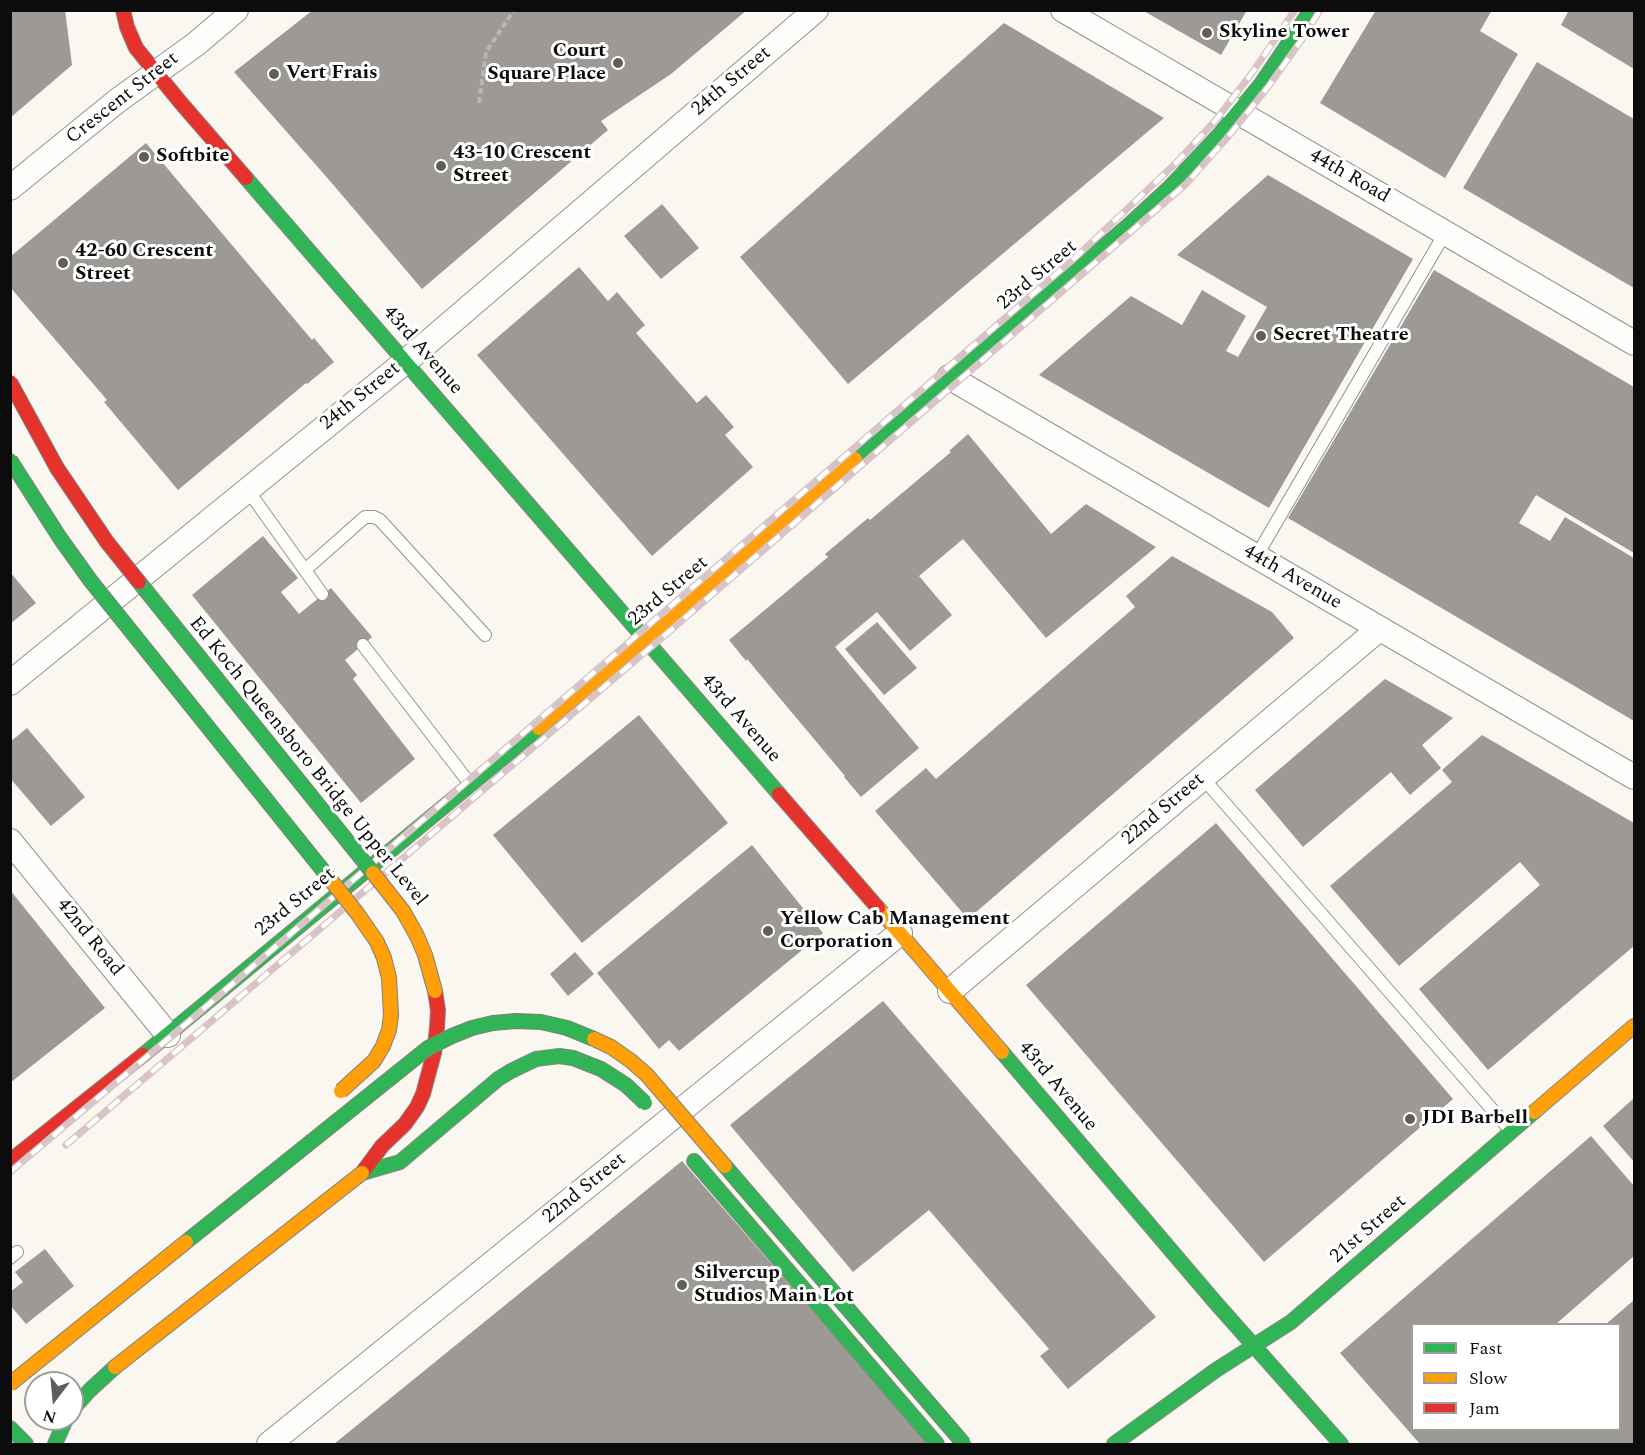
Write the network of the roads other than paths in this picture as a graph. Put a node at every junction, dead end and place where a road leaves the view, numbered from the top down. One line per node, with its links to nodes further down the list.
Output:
1 (123, 10): 6 (main road, 43rd Avenue)
2 (237, 10): 6 (street, Crescent Street)
3 (816, 10): 11 (street, 24th Street)
4 (1063, 10): 7 (street, 44th Road)
5 (1311, 10): 7 (main road, 23rd Street)
6 (156, 72): 8 (street, Crescent Street); 11 (main road, 43rd Avenue)
7 (1238, 112): 9 (street, 44th Road); 12 (main road, 23rd Street)
8 (10, 188)
9 (1445, 232): 10 (street, 44th Road); 16 (lane)
10 (1635, 343)
11 (405, 362): 15 (street, 24th Street); 21 (main road, 43rd Avenue)
12 (949, 377): 16 (street, 44th Avenue); 21 (main road, 23rd Street)
13 (10, 382): 37 (main road, Ed Koch Queensboro Bridge Upper Level, bridge)
14 (10, 460): 32 (main road, bridge)
15 (247, 489): 17 (lane); 23 (street, 24th Street)
16 (1256, 557): 19 (street, 44th Avenue)
17 (305, 570): 18 (lane); 20 (lane)
18 (322, 594)
19 (1379, 629): 24 (street, 22nd Street); 25 (street, 44th Avenue)
20 (485, 635)
21 (645, 639): 26 (main road, 23rd Street); 28 (main road, 43rd Avenue)
22 (363, 645): 26 (lane)
23 (10, 683)
24 (1203, 777): 29 (street, 22nd Street); 33 (lane)
25 (1635, 777)
26 (471, 785): 31 (main road, 23rd Street)
27 (10, 841): 31 (street, 42nd Road)
28 (900, 933): 29 (main road, 43rd Avenue); 43 (street, 22nd Street)
29 (950, 991): 38 (main road, 43rd Avenue)
30 (1635, 1026): 33 (main road, 21st Street)
31 (168, 1035): 36 (main road, 23rd Street)
32 (333, 1098)
33 (1512, 1132): 38 (main road, 21st Street)
34 (673, 1136): 37 (main road, bridge)
35 (690, 1157): 44 (main road)
36 (10, 1161)
37 (362, 1173): 40 (main road, Ed Koch Queensboro Bridge Upper Level, bridge)
38 (1254, 1346): 46 (main road, 21st Street); 47 (main road, 43rd Avenue)
39 (10, 1384): 45 (main road, bridge)
40 (84, 1396)
41 (10, 1428): 42 (main road)
42 (26, 1444)
43 (269, 1444)
44 (938, 1444)
45 (964, 1444)
46 (1114, 1444)
47 (1341, 1444)

